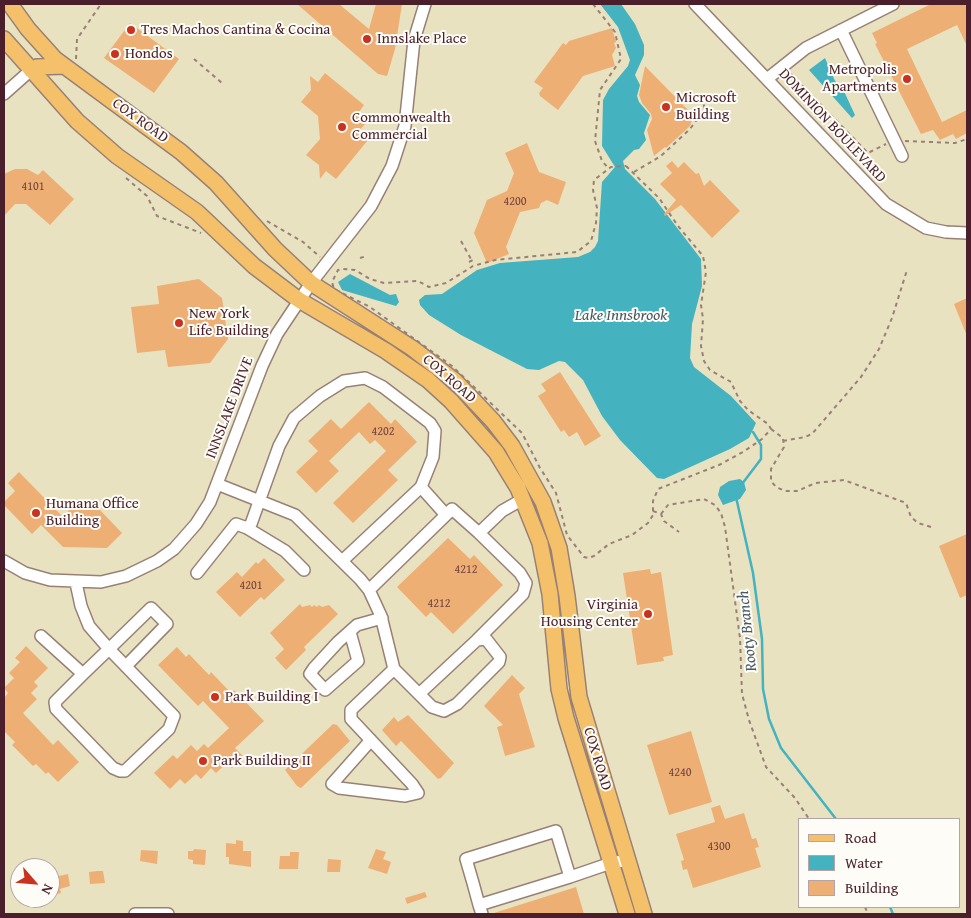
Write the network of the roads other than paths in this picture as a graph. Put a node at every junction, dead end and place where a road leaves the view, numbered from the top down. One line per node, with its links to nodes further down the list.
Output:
1 (10, 4): 7 (main road, COX ROAD)
2 (425, 4): 14 (street, INNSLAKE DRIVE)
3 (695, 4): 10 (street, DOMINION BOULEVARD)
4 (893, 4): 5 (street)
5 (841, 30): 10 (street); 12 (street)
6 (8, 44): 7 (main road); 9 (main road, COX ROAD)
7 (50, 54): 8 (main road, COX ROAD)
8 (64, 66): 9 (main road); 14 (main road, COX ROAD)
9 (31, 70): 11 (street); 15 (main road, COX ROAD)
10 (767, 79): 13 (street, DOMINION BOULEVARD)
11 (4, 94)
12 (902, 156)
13 (967, 233)
14 (311, 283): 15 (street, INNSLAKE DRIVE); 39 (main road, COX ROAD)
15 (299, 300): 16 (street, INNSLAKE DRIVE); 18 (main road, COX ROAD)
16 (217, 484): 19 (street); 27 (street, INNSLAKE DRIVE)
17 (421, 487): 19 (street); 20 (street); 23 (street)
18 (523, 499): 22 (street); 40 (main road, COX ROAD)
19 (260, 500): 21 (street); 23 (street)
20 (446, 515): 22 (street); 28 (street)
21 (247, 528): 25 (street); 26 (street)
22 (479, 533): 32 (street)
23 (342, 561): 28 (street)
24 (5, 564): 27 (street, INNSLAKE DRIVE)
25 (304, 570)
26 (197, 573)
27 (76, 583): 33 (street)
28 (369, 590): 29 (street)
29 (382, 618): 30 (street); 35 (street)
30 (350, 632): 30 (street)
31 (41, 636): 36 (street)
32 (477, 640): 37 (street); 37 (street)
33 (109, 649): 34 (street); 34 (street); 36 (street)
34 (126, 666): 36 (street)
35 (394, 669): 37 (street); 38 (street)
36 (83, 674)
37 (420, 694)
38 (372, 740): 38 (street)
39 (628, 860): 40 (street); 46 (main road, COX ROAD)
40 (611, 863): 41 (street); 45 (main road, COX ROAD)
41 (570, 877): 42 (street); 42 (street)
42 (480, 910)
43 (135, 914): 44 (street)
44 (168, 914)
45 (627, 914)
46 (644, 914)

